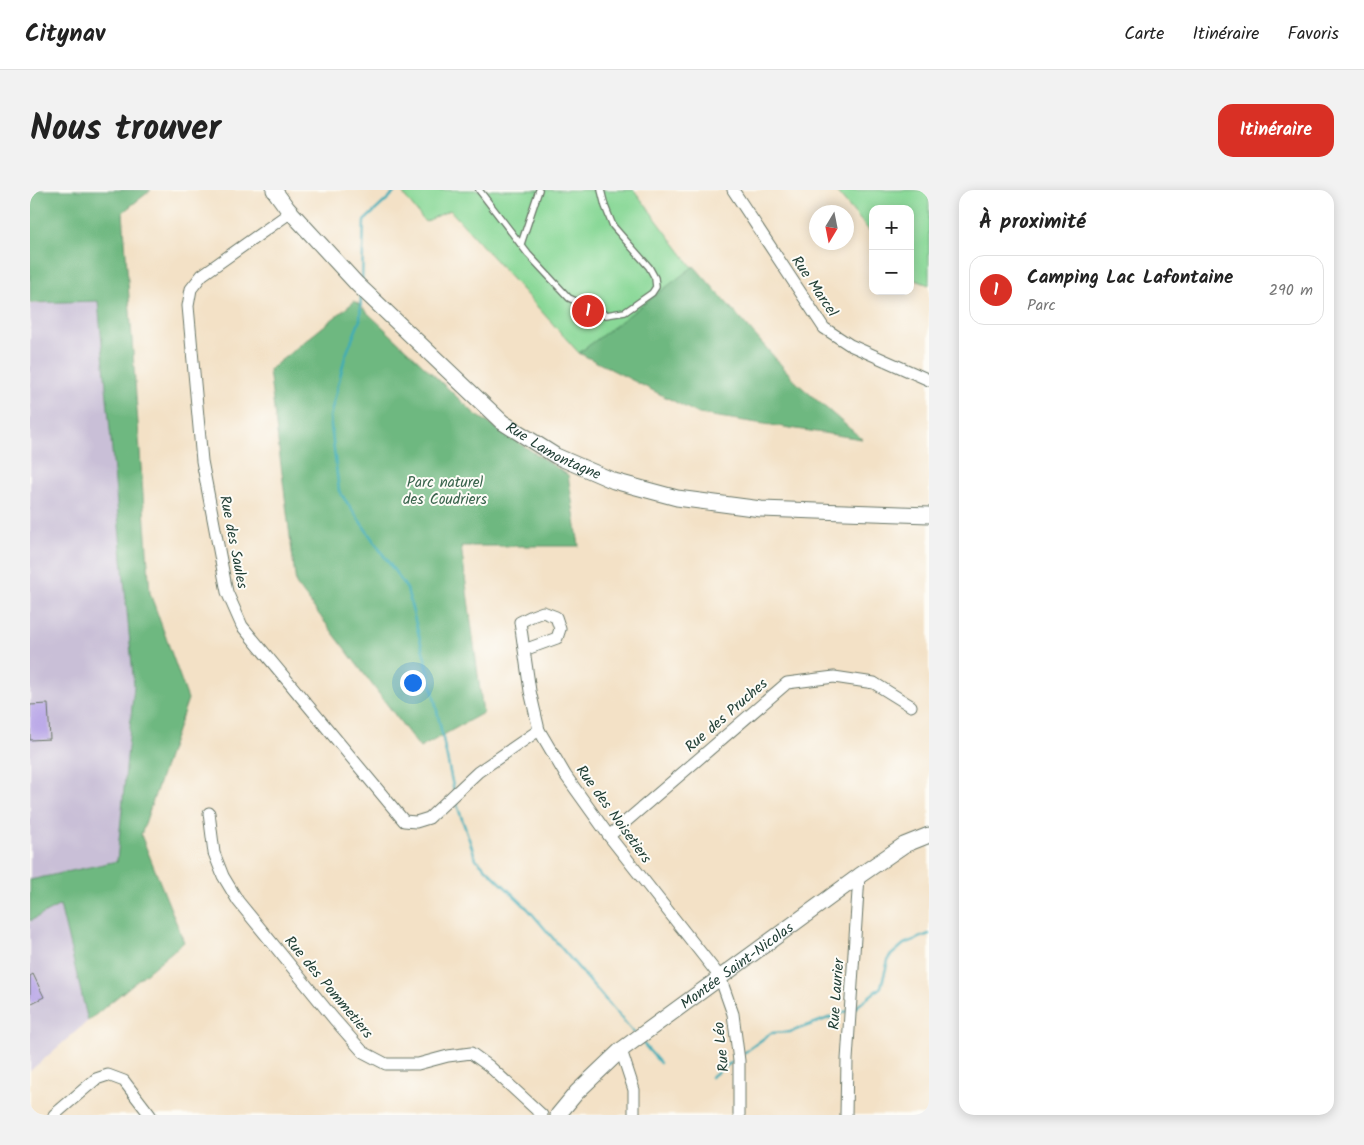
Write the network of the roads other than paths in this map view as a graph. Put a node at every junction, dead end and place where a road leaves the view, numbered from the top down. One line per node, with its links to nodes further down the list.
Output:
1 (274, 190): 6 (street, Rue Lamontagne)
2 (540, 190): 7 (lane)
3 (601, 190): 7 (lane)
4 (732, 190): 8 (street, Rue Marcel)
5 (481, 191): 7 (lane)
6 (291, 212): 9 (street, Rue Lamontagne); 12 (street, Rue des Saules)
7 (521, 244)
8 (929, 380)
9 (929, 515)
10 (524, 650): 12 (street, Rue des Noisetiers)
11 (911, 706): 15 (street, Rue des Pruches)
12 (539, 730): 15 (street, Rue des Noisetiers)
13 (209, 813): 21 (street, Rue des Pommetiers)
14 (929, 835): 16 (street, Montée Saint-Nicolas)
15 (609, 836): 17 (street, Rue des Noisetiers)
16 (859, 876): 17 (street, Montée Saint-Nicolas); 25 (street, Rue Laurier)
17 (720, 977): 18 (street, Montée Saint-Nicolas); 24 (street, Rue Léo)
18 (621, 1050): 22 (street, Montée Saint-Nicolas); 23 (street)
19 (54, 1115): 20 (street)
20 (150, 1115)
21 (542, 1115)
22 (558, 1115)
23 (634, 1115)
24 (739, 1115)
25 (846, 1115)

